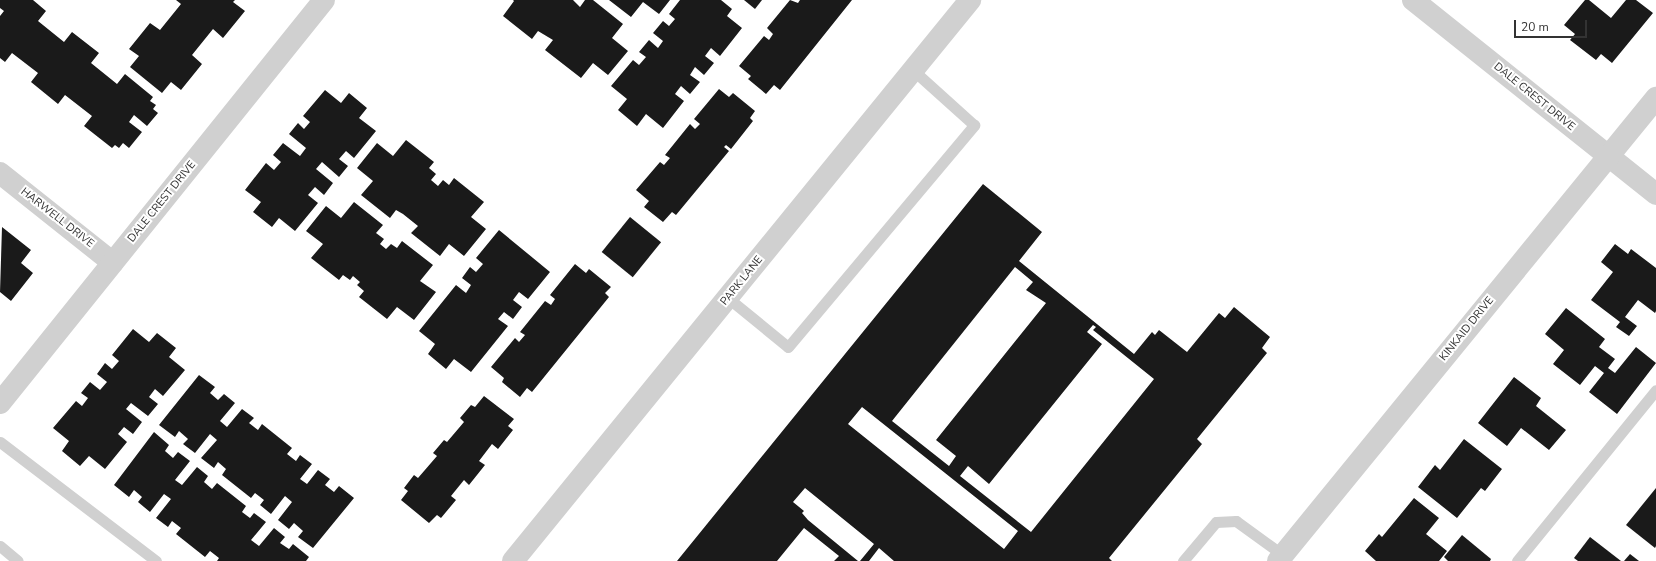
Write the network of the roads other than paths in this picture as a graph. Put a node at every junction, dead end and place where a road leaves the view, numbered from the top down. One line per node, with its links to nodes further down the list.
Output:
1 (324, 0): 9 (street, DALE CREST DRIVE)
2 (970, 0): 4 (street, PARK LANE)
3 (1413, 0): 6 (street, DALE CREST DRIVE)
4 (913, 70): 10 (street, PARK LANE); 10 (lane)
5 (1656, 98): 6 (street, KINKAID DRIVE)
6 (1609, 156): 8 (street, DALE CREST DRIVE); 15 (street, KINKAID DRIVE)
7 (0, 173): 9 (street, HARWELL DRIVE)
8 (1656, 194)
9 (113, 263): 12 (street, DALE CREST DRIVE)
10 (728, 298): 18 (street, PARK LANE)
11 (1656, 390): 20 (lane)
12 (0, 403)
13 (0, 442): 17 (lane)
14 (0, 546): 16 (lane)
15 (1281, 558): 19 (lane)
16 (18, 561)
17 (156, 561)
18 (513, 561)
19 (1183, 561)
20 (1517, 561)

